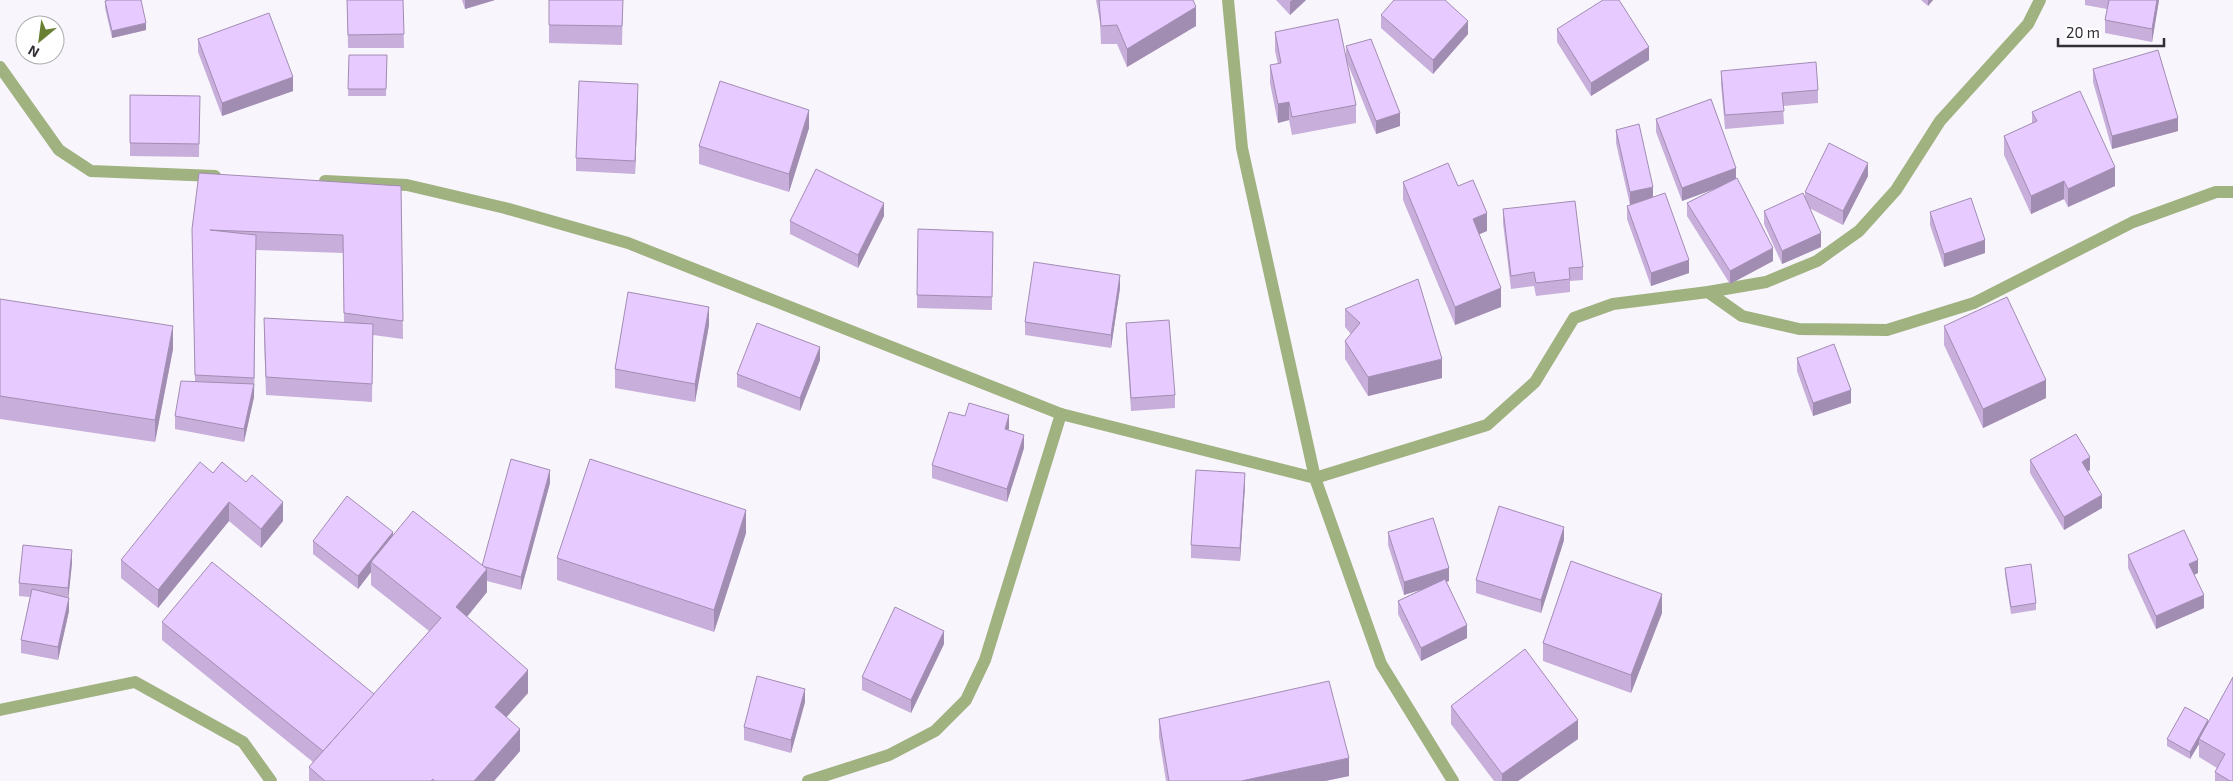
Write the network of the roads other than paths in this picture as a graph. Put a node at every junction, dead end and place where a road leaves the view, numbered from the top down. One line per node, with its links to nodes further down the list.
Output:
1 (1228, 0): 9 (street)
2 (2040, 0): 7 (street)
3 (0, 67): 4 (street)
4 (229, 177)
5 (308, 181): 8 (street)
6 (2233, 192): 7 (street)
7 (1708, 292): 9 (street)
8 (1061, 414): 9 (street); 12 (street)
9 (1315, 478): 13 (street)
10 (0, 710): 11 (street)
11 (271, 781)
12 (808, 781)
13 (1453, 781)

